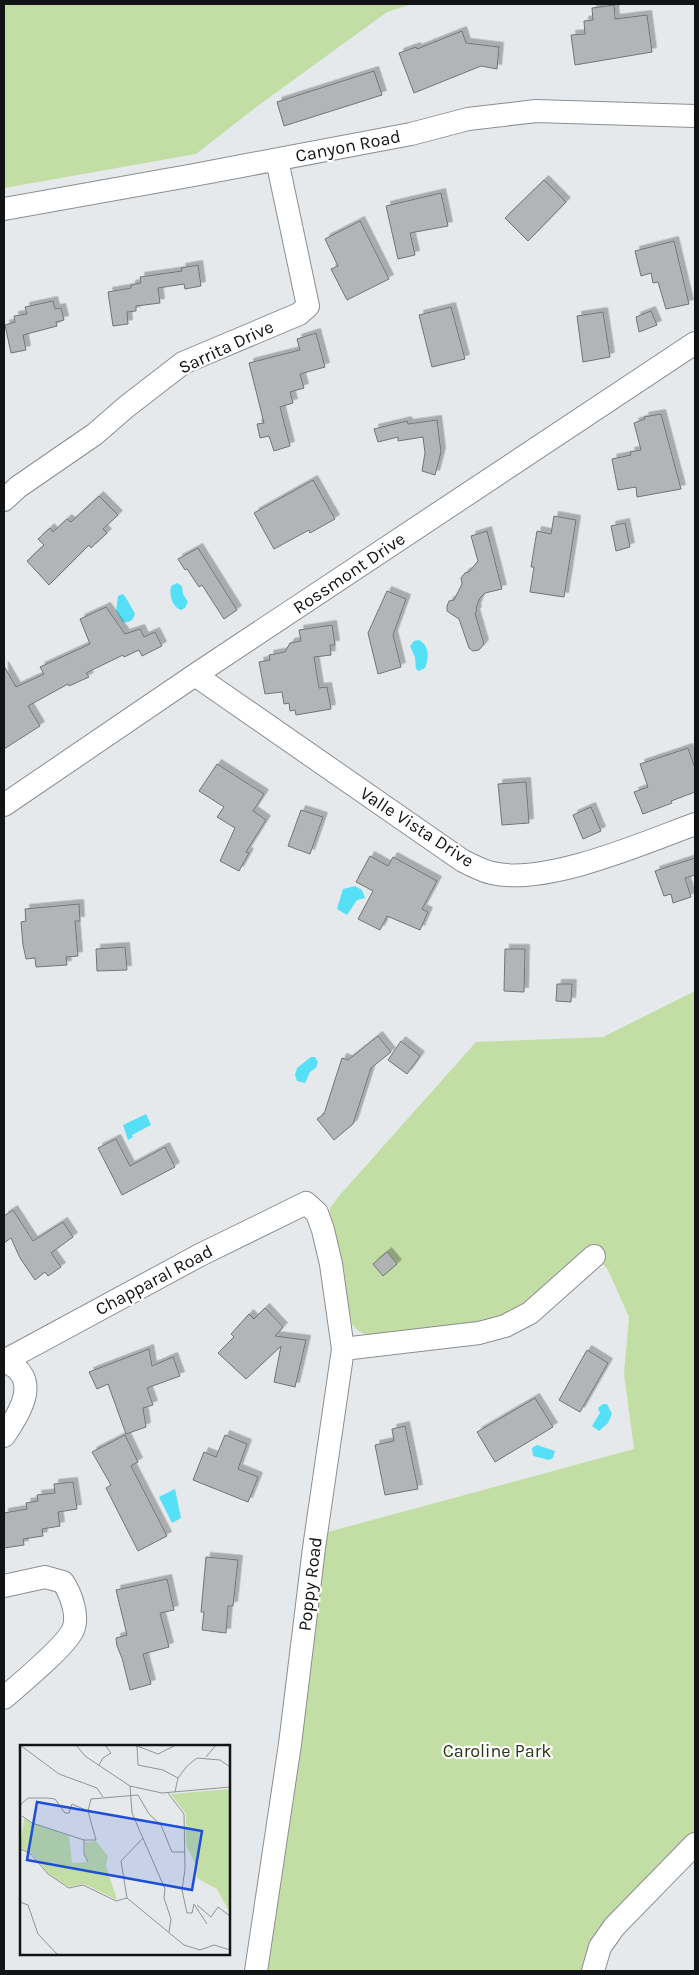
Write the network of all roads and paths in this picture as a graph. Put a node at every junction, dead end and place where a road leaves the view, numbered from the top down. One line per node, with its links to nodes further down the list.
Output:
1 (695, 116): 2 (street, Canyon Road)
2 (277, 160): 3 (street, Canyon Road); 5 (street, Sarrita Drive)
3 (4, 209)
4 (695, 343): 6 (street, Rossmont Drive)
5 (4, 500)
6 (195, 675): 7 (street, Rossmont Drive); 8 (street, Valle Vista Drive)
7 (4, 805)
8 (695, 824)
9 (306, 1203): 11 (street, Poppy Road); 12 (street, Chapparal Road)
10 (594, 1256): 11 (street)
11 (343, 1349): 17 (street, Poppy Road)
12 (4, 1361): 13 (street)
13 (4, 1436)
14 (4, 1586): 15 (street)
15 (4, 1698)
16 (695, 1844): 18 (street)
17 (256, 1971)
18 (593, 1971)

